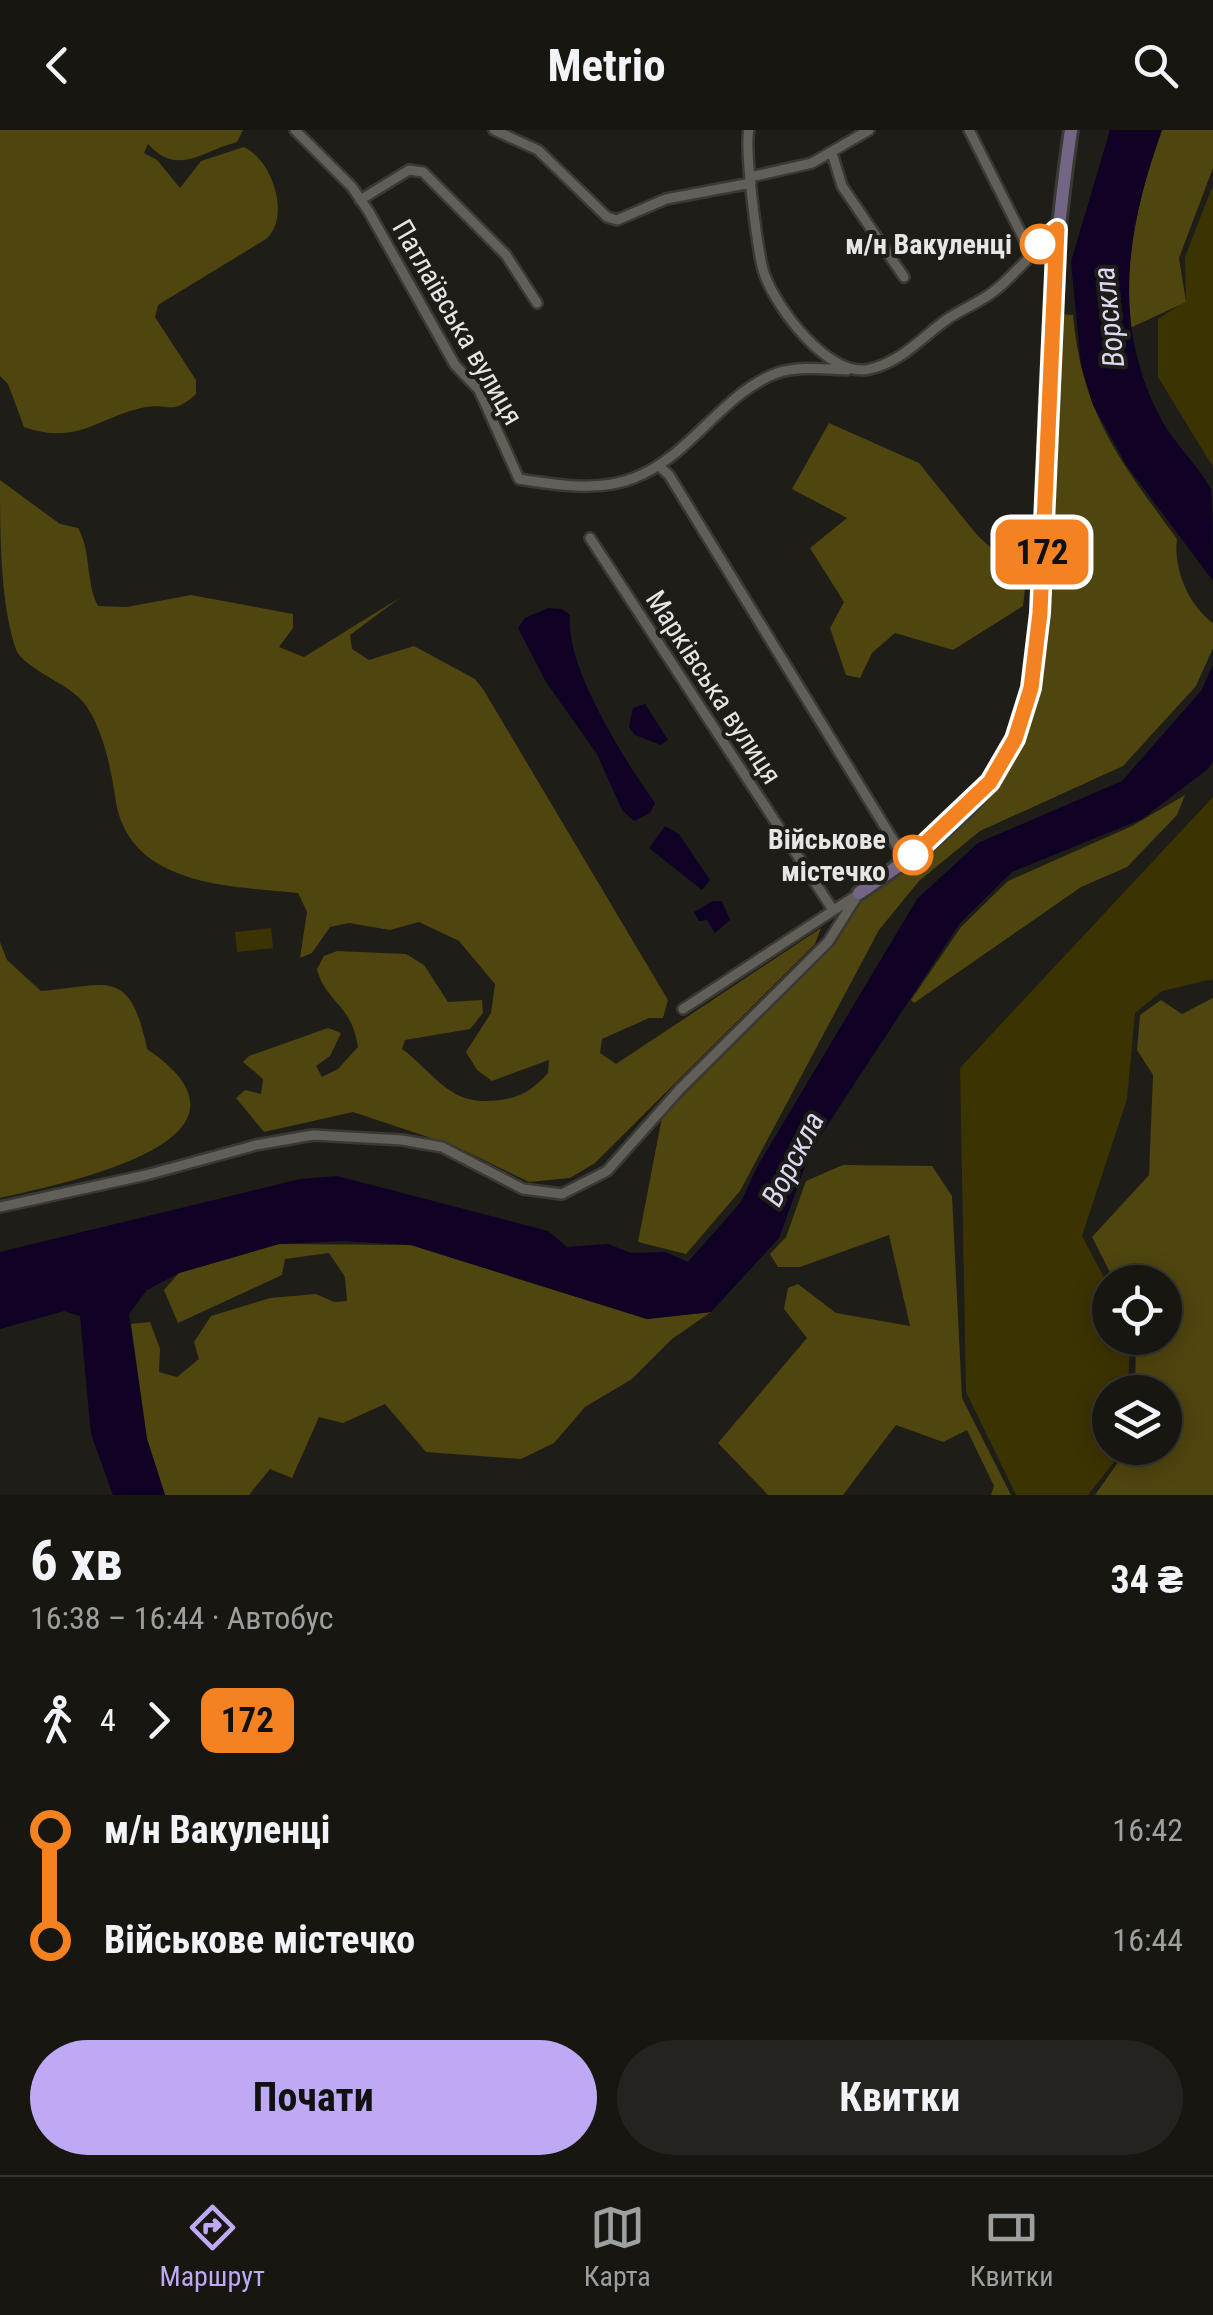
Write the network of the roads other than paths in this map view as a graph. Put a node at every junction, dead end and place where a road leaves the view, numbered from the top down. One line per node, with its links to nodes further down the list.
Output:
1 (296, 130): 9 (street, Патлаївська вулиця)
2 (494, 130): 8 (street)
3 (749, 130): 8 (street)
4 (869, 130): 7 (street)
5 (969, 130): 11 (street)
6 (1071, 130): 10 (street)
7 (832, 153): 8 (street); 12 (street)
8 (750, 180): 14 (street)
9 (360, 200): 13 (street); 15 (street, Патлаївська вулиця)
10 (1057, 229): 11 (street, Патлаївська вулиця); 17 (street)
11 (1031, 252): 14 (street, Патлаївська вулиця)
12 (904, 277)
13 (537, 303)
14 (847, 370): 15 (street, Патлаївська вулиця)
15 (659, 466): 17 (street)
16 (590, 538): 19 (street, Марківська вулиця)
17 (906, 861): 18 (street)
18 (859, 894): 19 (street); 21 (street)
19 (833, 910): 20 (street)
20 (684, 1008)
21 (0, 1207)

